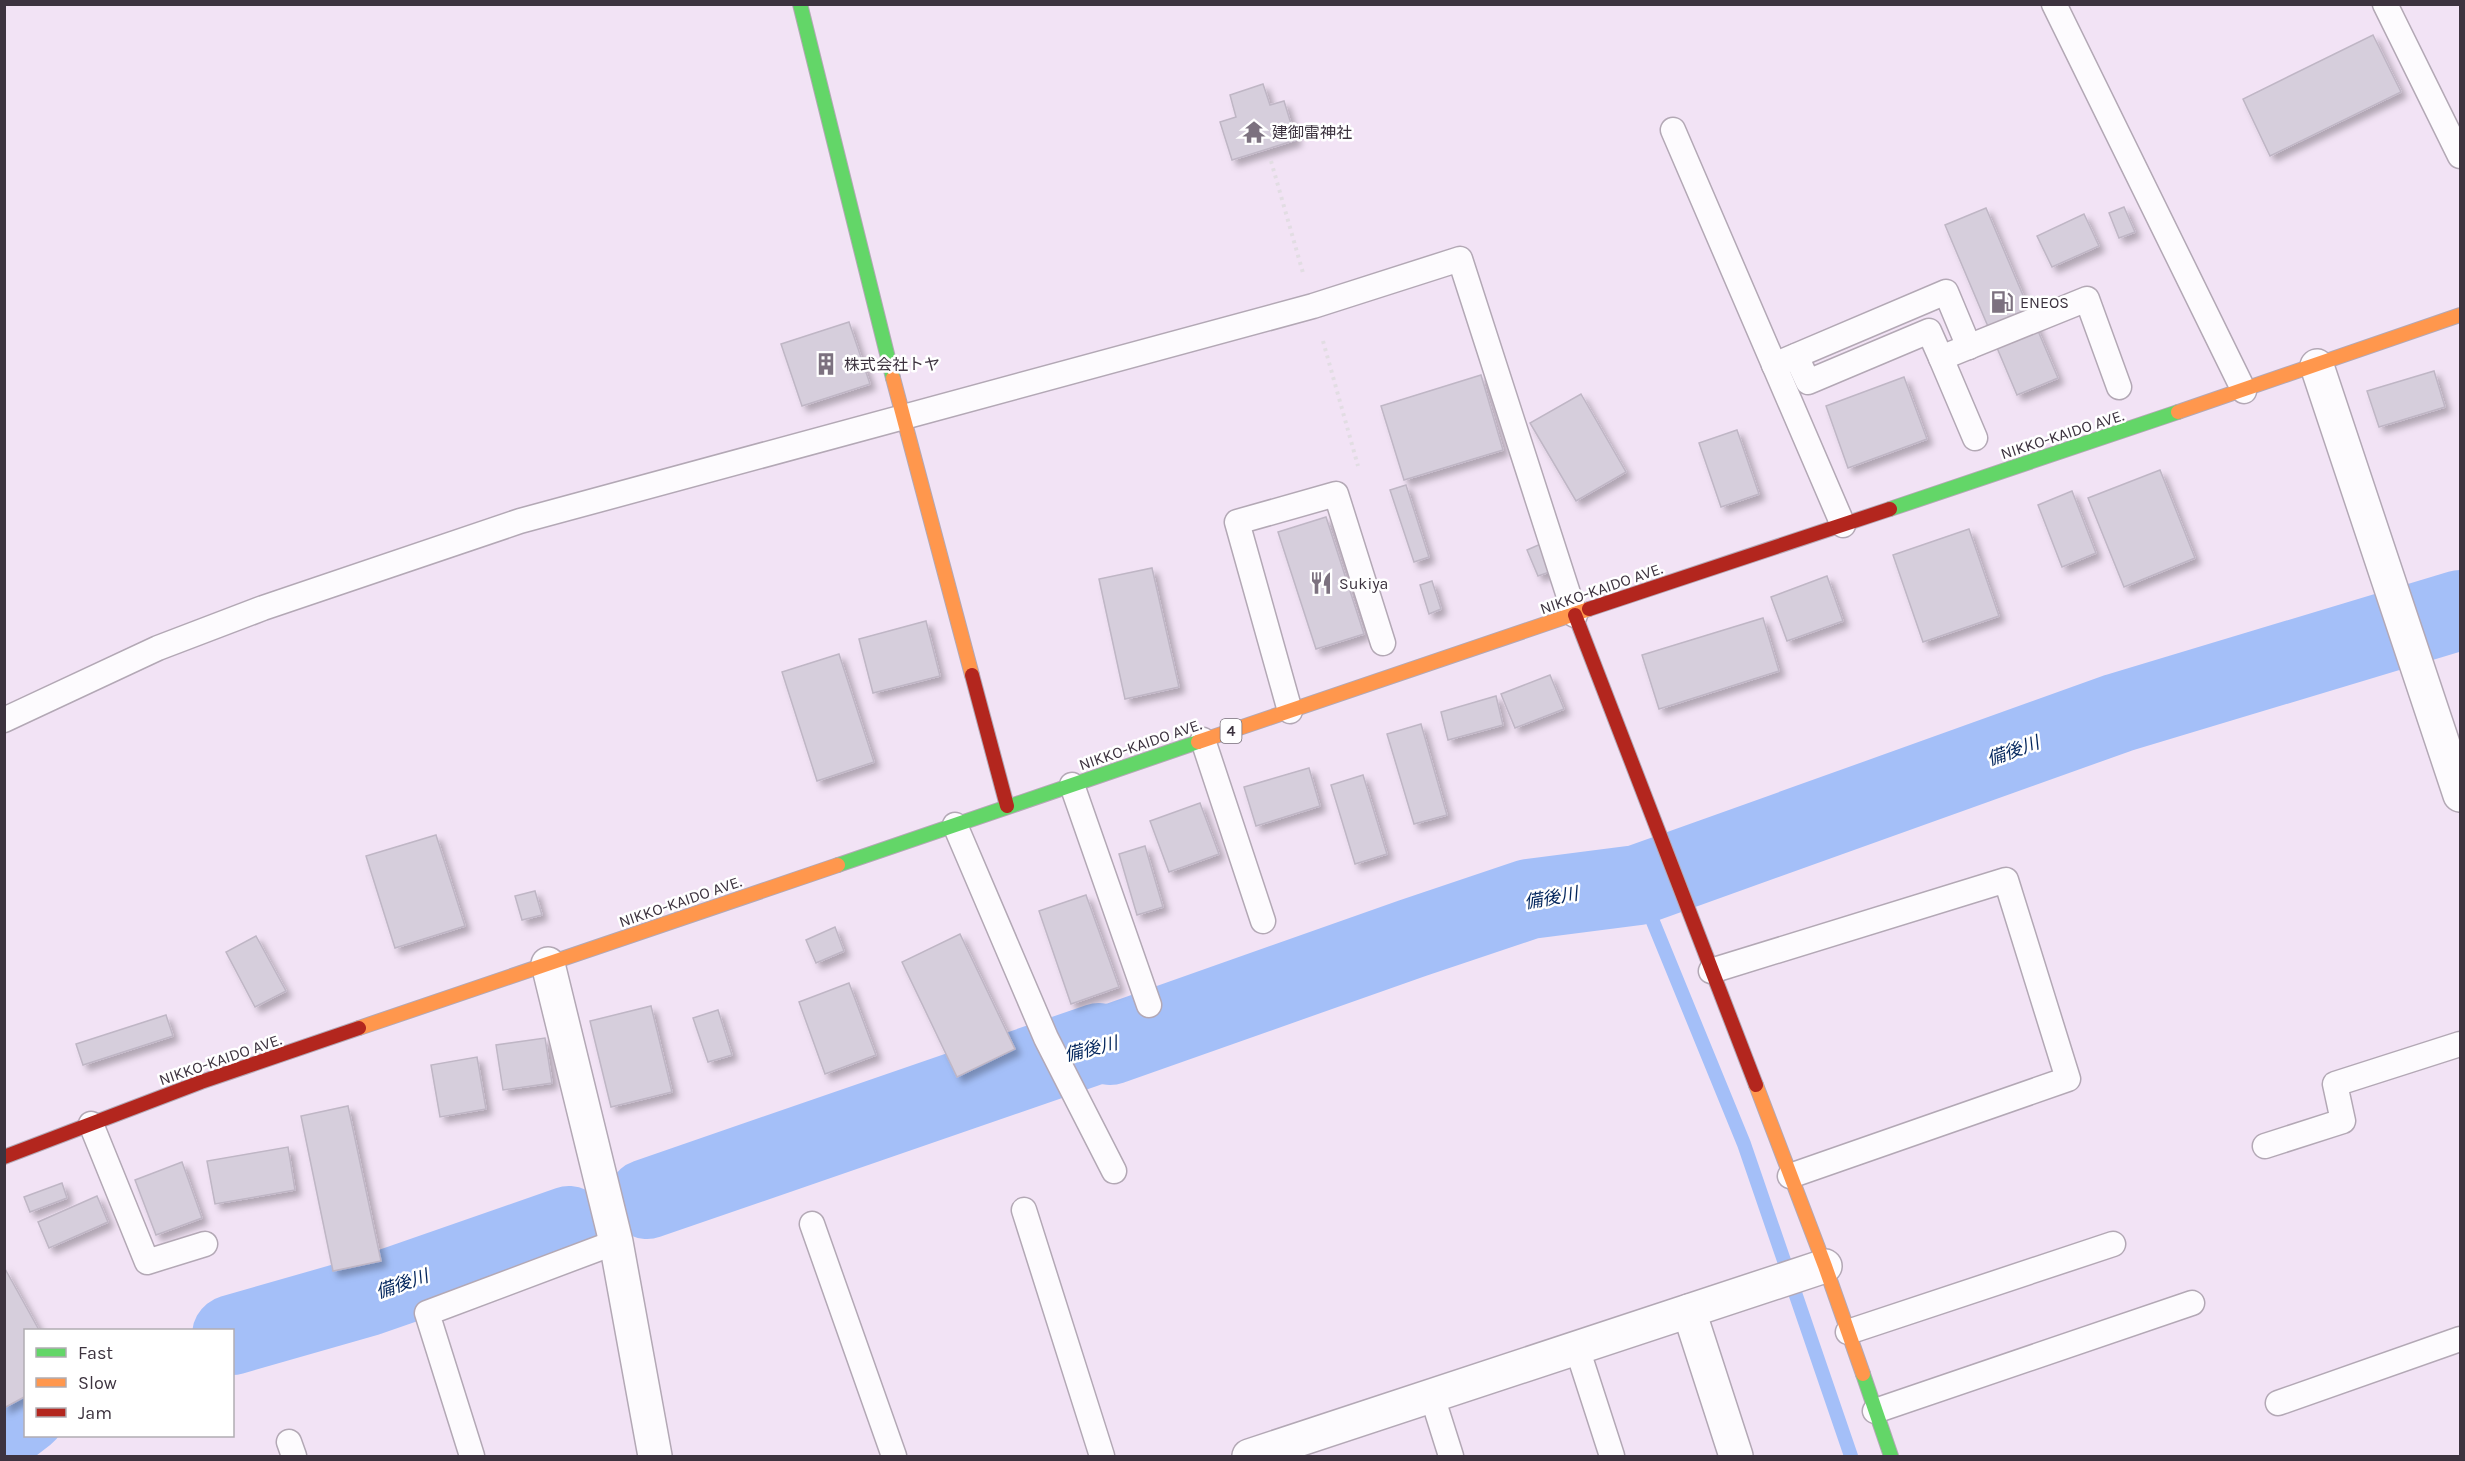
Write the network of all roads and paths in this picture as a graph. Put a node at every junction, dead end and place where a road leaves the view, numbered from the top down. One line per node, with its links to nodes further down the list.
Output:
1 (800, 4): 16 (main road)
2 (2054, 4): 15 (lane)
3 (2385, 4): 5 (lane)
4 (1673, 130): 12 (lane)
5 (2460, 156)
6 (1271, 161): 7 (path)
7 (1313, 306): 16 (lane); 18 (path); 20 (lane)
8 (2460, 315): 13 (main road, NIKKO-KAIDO AVE. / 4)
9 (1969, 347): 10 (lane); 11 (lane); 14 (lane)
10 (1796, 356): 11 (lane); 12 (lane)
11 (1941, 358): 17 (lane)
12 (1774, 365): 19 (lane)
13 (2317, 366): 15 (main road, NIKKO-KAIDO AVE. / 4); 26 (street)
14 (2120, 387)
15 (2244, 391): 19 (main road, NIKKO-KAIDO AVE. / 4)
16 (903, 416): 23 (lane); 27 (main road)
17 (1975, 438)
18 (1361, 477)
19 (1843, 525): 20 (main road, NIKKO-KAIDO AVE. / 4)
20 (1575, 615): 22 (main road, NIKKO-KAIDO AVE. / 4); 31 (main road)
21 (1383, 643): 22 (lane)
22 (1290, 711): 24 (main road, NIKKO-KAIDO AVE. / 4)
23 (4, 720)
24 (1203, 740): 25 (main road, NIKKO-KAIDO AVE. / 4); 29 (lane)
25 (1072, 785): 27 (main road, NIKKO-KAIDO AVE. / 4); 32 (lane)
26 (2460, 795)
27 (1007, 807): 28 (main road, NIKKO-KAIDO AVE. / 4)
28 (955, 825): 30 (main road, NIKKO-KAIDO AVE. / 4); 37 (lane)
29 (1263, 921)
30 (548, 964): 34 (main road, NIKKO-KAIDO AVE. / 4); 41 (street)
31 (1711, 971): 38 (main road); 38 (lane)
32 (1149, 1005)
33 (2460, 1044): 35 (lane)
34 (91, 1124): 36 (main road, NIKKO-KAIDO AVE. / 4); 42 (lane)
35 (2265, 1146)
36 (4, 1157)
37 (1114, 1171)
38 (1790, 1176): 44 (main road)
39 (1024, 1210): 57 (lane)
40 (812, 1224): 56 (lane)
41 (616, 1242): 54 (lane); 55 (street)
42 (205, 1244)
43 (2113, 1244): 47 (lane)
44 (1825, 1266): 46 (street); 47 (main road)
45 (2192, 1303): 52 (lane)
46 (1689, 1311): 49 (street); 61 (street)
47 (1848, 1332): 52 (main road)
48 (2460, 1339): 51 (lane)
49 (1577, 1348): 50 (street); 60 (lane)
50 (1432, 1396): 53 (street); 59 (lane)
51 (2278, 1403)
52 (1875, 1412): 62 (main road)
53 (1308, 1447): 58 (street)
54 (472, 1456)
55 (655, 1456)
56 (894, 1456)
57 (1102, 1456)
58 (1249, 1456)
59 (1451, 1456)
60 (1612, 1456)
61 (1736, 1456)
62 (1891, 1456)

